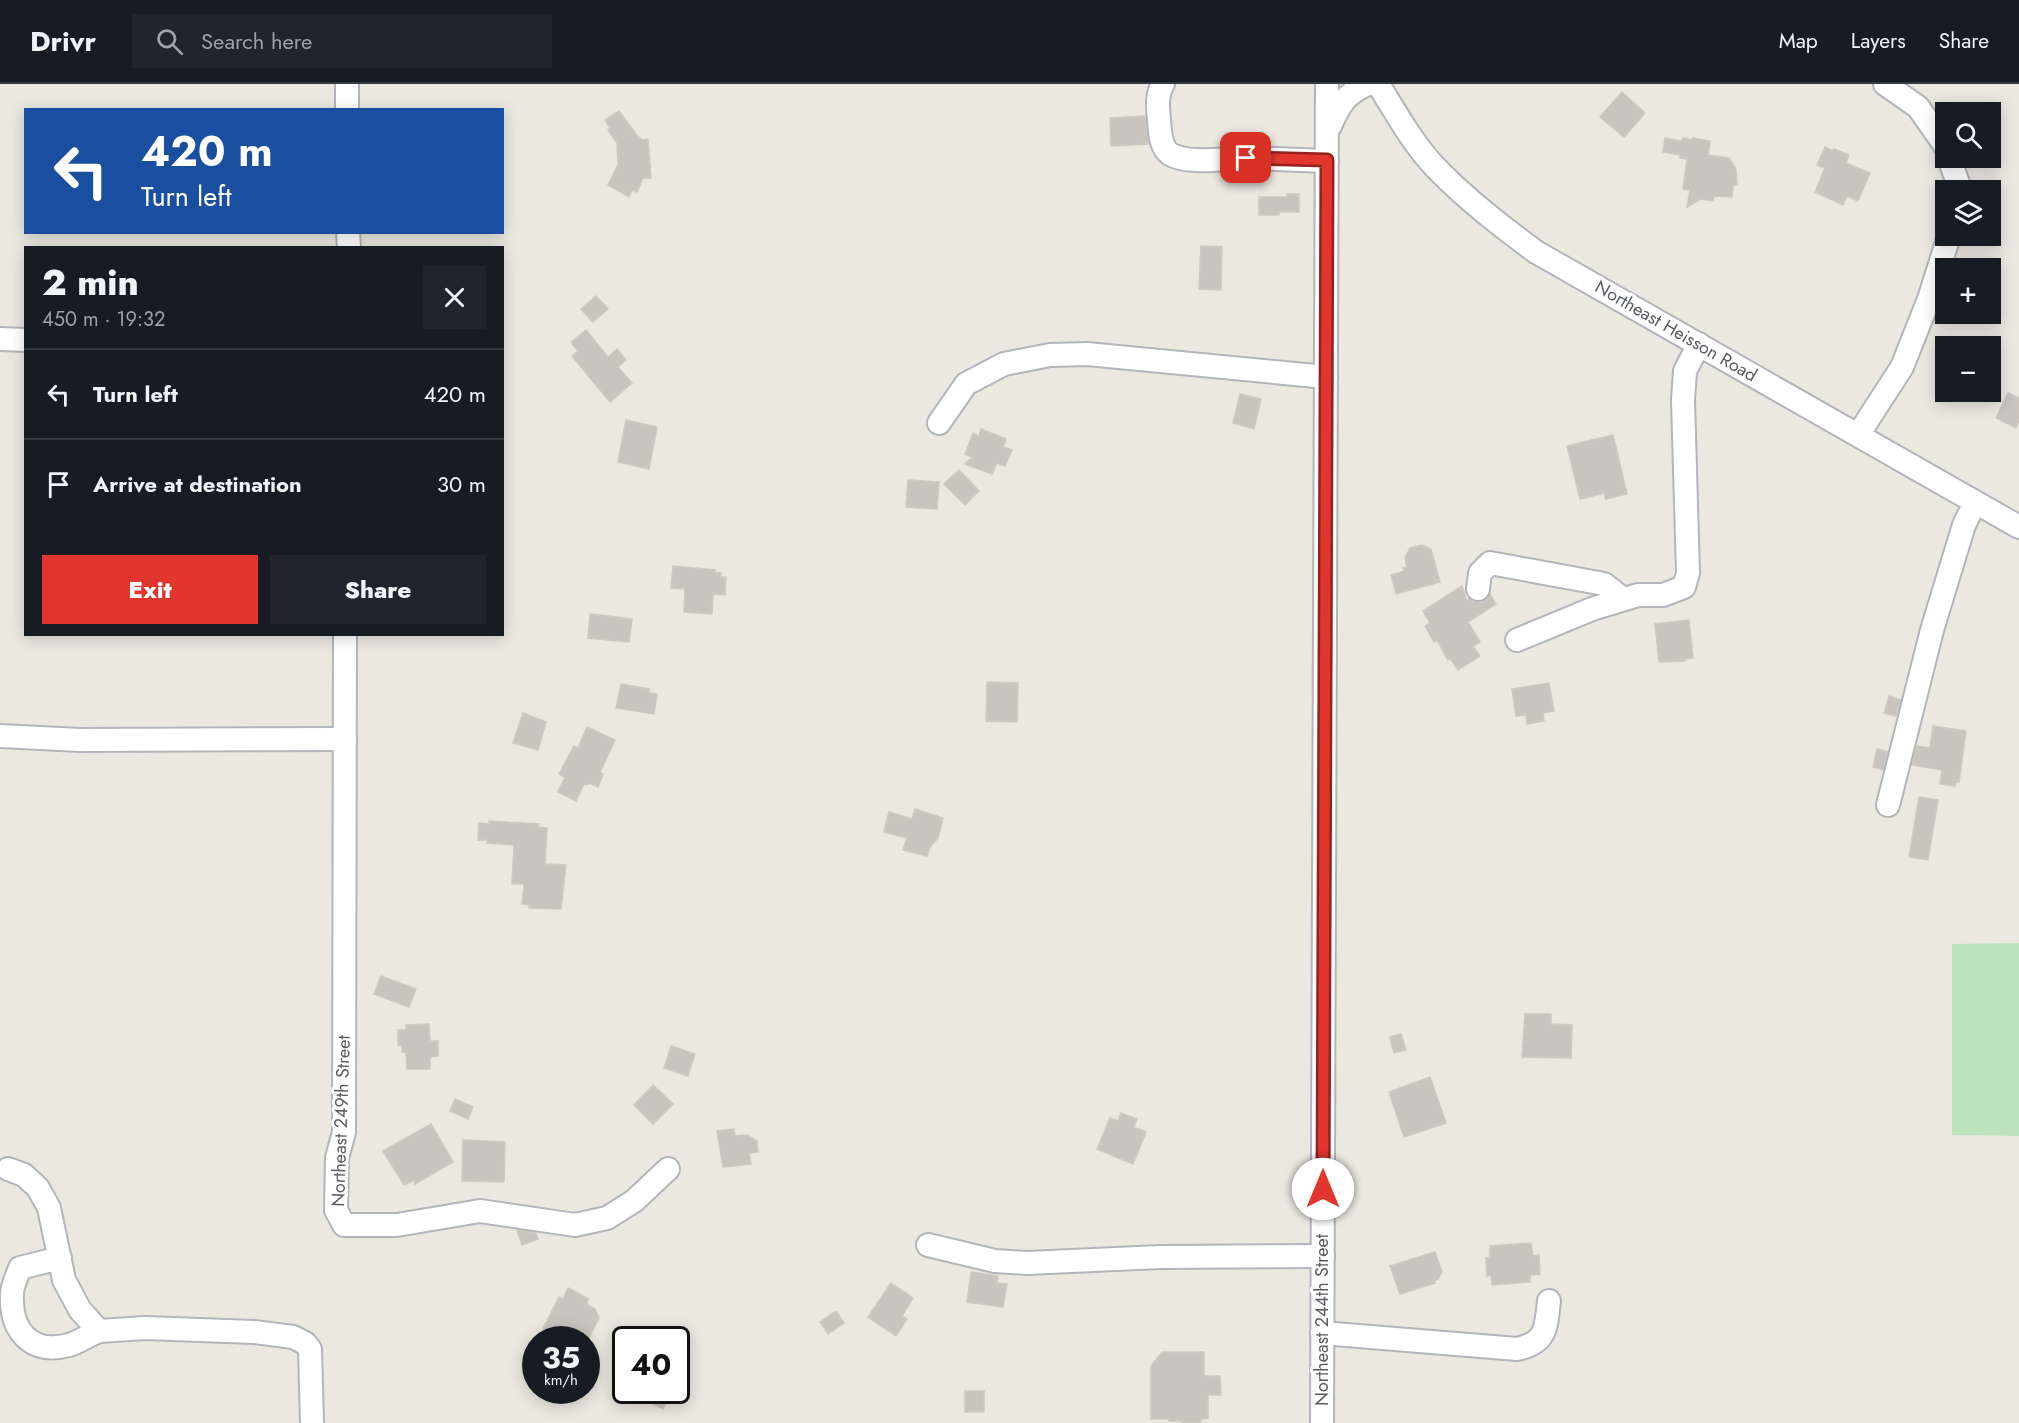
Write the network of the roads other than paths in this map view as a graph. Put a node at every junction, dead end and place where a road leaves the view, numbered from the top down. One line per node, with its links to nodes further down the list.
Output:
1 (347, 84): 7 (street)
2 (1163, 84): 10 (street)
3 (1328, 84): 9 (street)
4 (1368, 84): 9 (street, Northeast 244th Street)
5 (1377, 84): 14 (street, Northeast Heisson Road)
6 (1885, 84): 8 (street)
7 (347, 108)
8 (1935, 131)
9 (1327, 133): 10 (street, Northeast 244th Street)
10 (1327, 160): 15 (street, Northeast 244th Street)
11 (1946, 246): 17 (street)
12 (0, 339): 13 (street)
13 (24, 340)
14 (1699, 344): 17 (street, Northeast Heisson Road); 21 (street)
15 (1326, 377): 16 (street); 30 (street, Northeast 244th Street)
16 (939, 423)
17 (1858, 435): 18 (street, Northeast Heisson Road)
18 (1975, 503): 19 (street, Northeast Heisson Road); 26 (street)
19 (2019, 527)
20 (1478, 589): 21 (street)
21 (1623, 599): 23 (street)
22 (345, 636): 25 (street, Northeast 249th Street)
23 (1517, 640)
24 (0, 736): 25 (street)
25 (345, 738): 28 (street, Northeast 249th Street)
26 (1887, 805)
27 (8, 1169): 31 (street)
28 (668, 1169)
29 (928, 1245): 30 (street)
30 (1323, 1256): 34 (street, Northeast 244th Street)
31 (60, 1258): 33 (street); 33 (street)
32 (1549, 1301): 34 (street)
33 (99, 1331): 35 (street)
34 (1322, 1333): 36 (street, Northeast 244th Street)
35 (312, 1423)
36 (1322, 1423)

